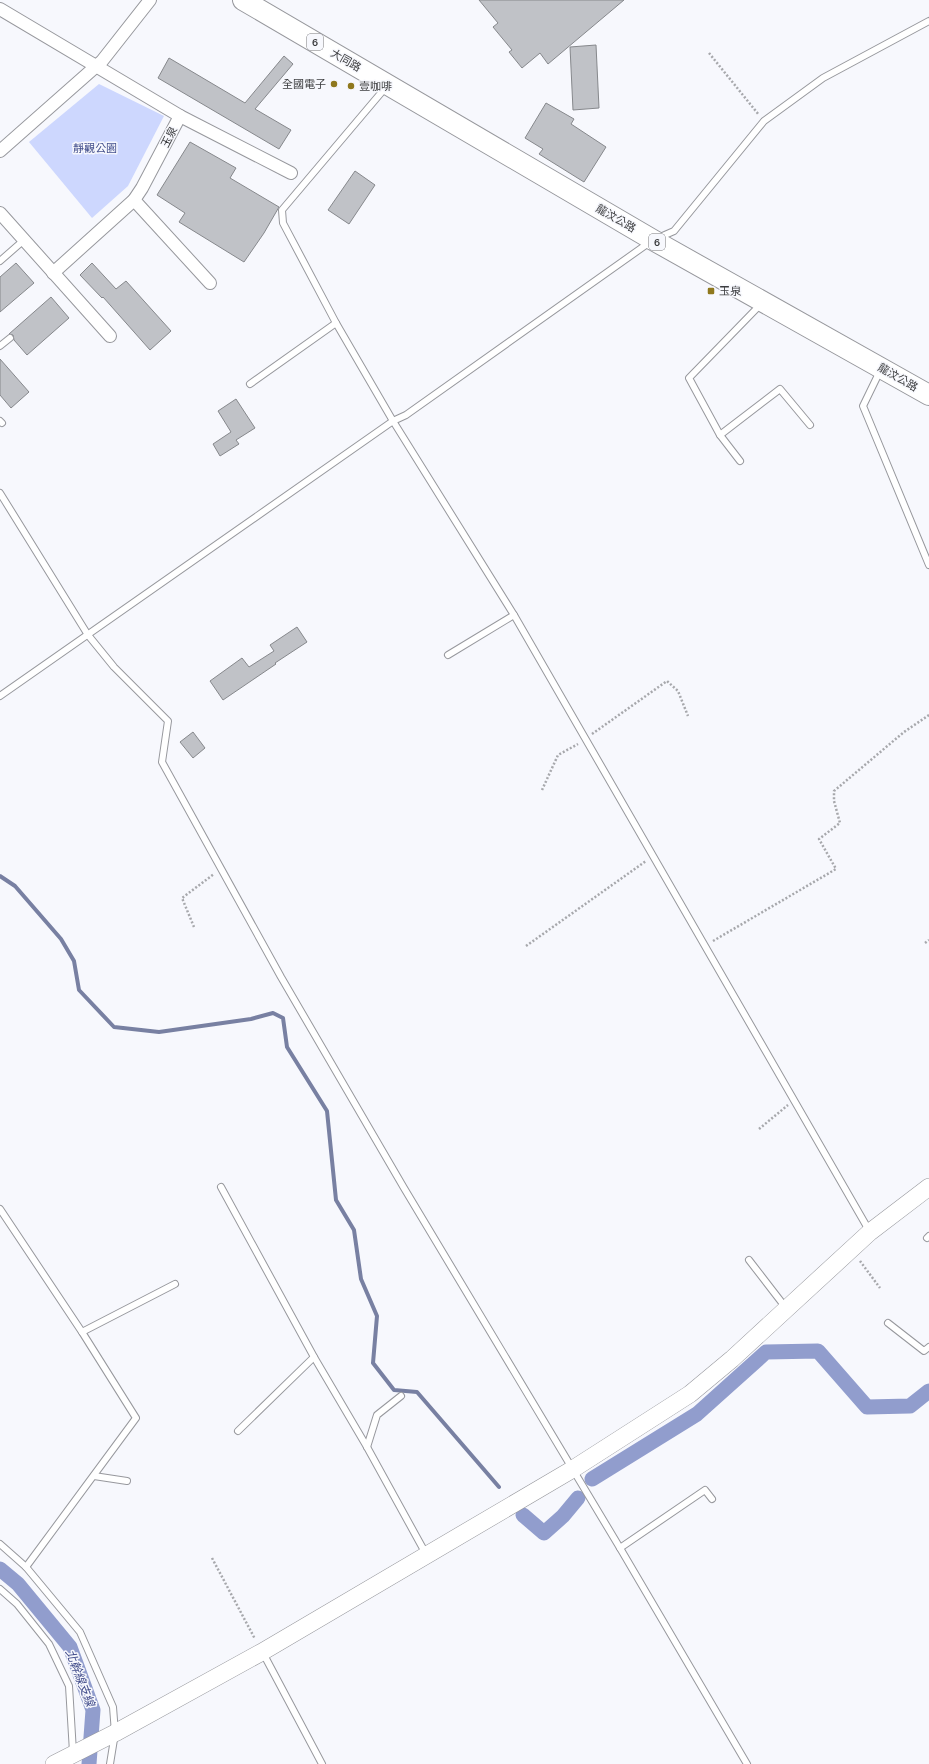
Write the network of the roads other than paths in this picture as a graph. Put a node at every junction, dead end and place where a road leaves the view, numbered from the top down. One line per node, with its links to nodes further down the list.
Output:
1 (150, 0): 5 (street)
2 (242, 0): 6 (main road, 大同路 / 6)
3 (0, 9): 5 (street, 玉泉)
4 (929, 22): 13 (lane)
5 (96, 66): 7 (street, 玉泉); 8 (street)
6 (388, 84): 13 (main road, 龍汶公路 / 6); 18 (lane)
7 (180, 116): 9 (street); 10 (street, 玉泉)
8 (0, 151)
9 (290, 173)
10 (134, 200): 15 (street, 玉泉); 16 (street)
11 (0, 213): 12 (street)
12 (24, 240): 14 (lane); 15 (street)
13 (653, 240): 17 (main road, 龍汶公路 / 6); 25 (lane)
14 (0, 261)
15 (53, 272): 19 (street)
16 (210, 283)
17 (764, 301): 22 (main road, 龍汶公路 / 6); 27 (lane)
18 (336, 323): 23 (lane); 25 (lane)
19 (110, 336)
20 (10, 338): 21 (lane)
21 (0, 346)
22 (882, 368): 24 (main road, 龍汶公路 / 6); 30 (lane)
23 (250, 384)
24 (929, 395)
25 (393, 421): 31 (lane); 32 (lane)
26 (810, 425): 27 (lane)
27 (720, 435): 28 (lane)
28 (740, 461)
29 (0, 493): 32 (lane)
30 (929, 565)
31 (514, 616): 33 (lane); 38 (lane)
32 (88, 634): 34 (lane); 49 (lane)
33 (448, 655)
34 (0, 696)
35 (220, 1187): 45 (lane)
36 (929, 1188): 38 (main road)
37 (0, 1209): 43 (lane)
38 (870, 1232): 41 (main road)
39 (749, 1260): 41 (lane)
40 (175, 1284): 43 (lane)
41 (787, 1308): 49 (main road)
42 (888, 1323): 44 (lane)
43 (82, 1332): 50 (lane)
44 (929, 1347)
45 (314, 1357): 47 (lane); 48 (lane)
46 (400, 1396): 48 (lane)
47 (238, 1430)
48 (367, 1447): 55 (lane)
49 (573, 1469): 54 (lane); 55 (main road)
50 (94, 1476): 51 (lane); 56 (lane)
51 (127, 1481)
52 (712, 1499): 54 (lane)
53 (0, 1544): 56 (lane)
54 (620, 1548): 64 (lane)
55 (427, 1555): 58 (main road)
56 (26, 1567): 59 (lane)
57 (0, 1590): 60 (lane)
58 (262, 1652): 59 (main road); 63 (lane)
59 (116, 1733): 60 (main road); 62 (lane)
60 (73, 1759): 61 (main road)
61 (54, 1764)
62 (110, 1764)
63 (322, 1764)
64 (747, 1764)

